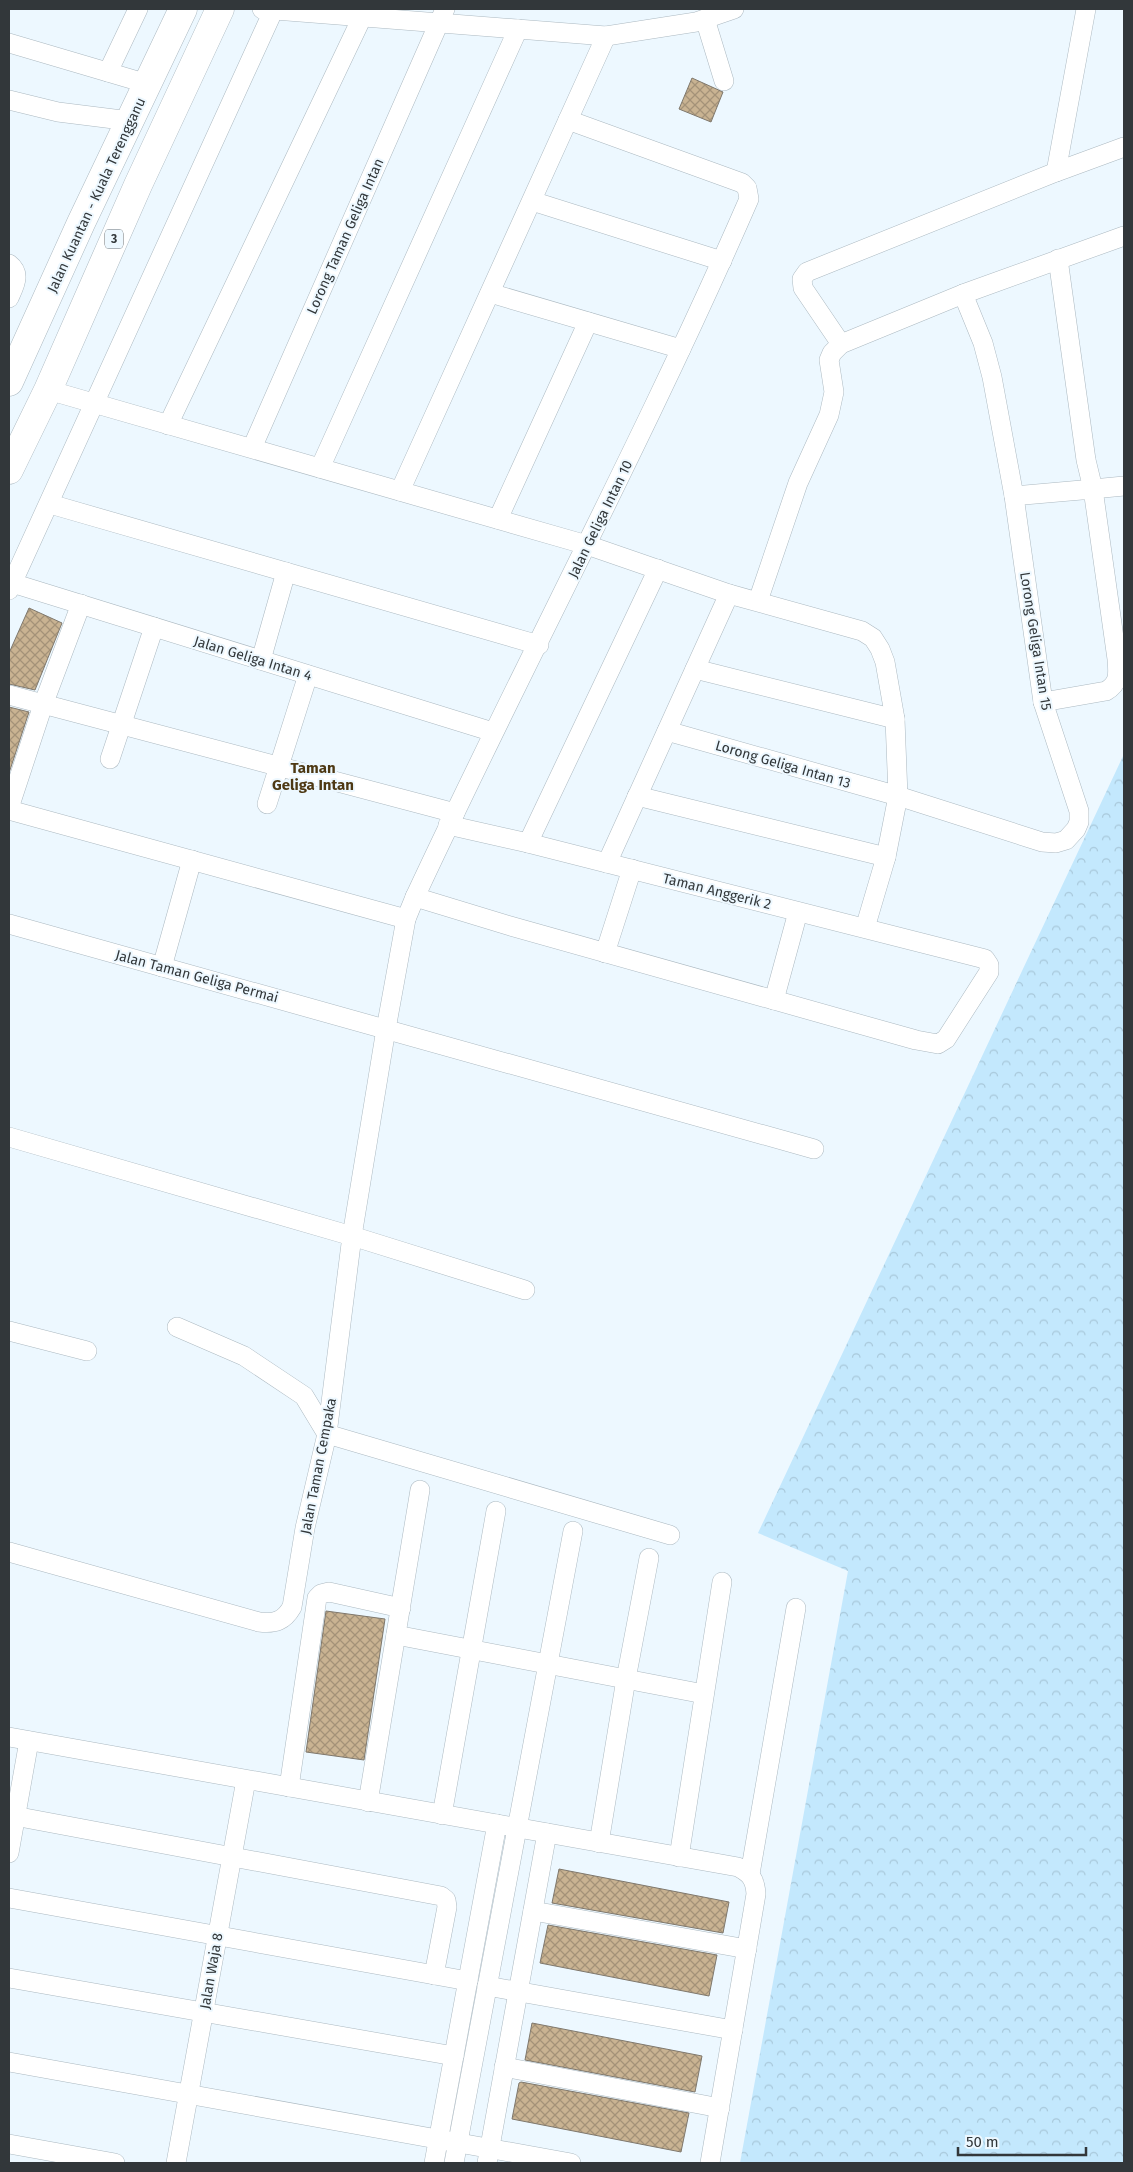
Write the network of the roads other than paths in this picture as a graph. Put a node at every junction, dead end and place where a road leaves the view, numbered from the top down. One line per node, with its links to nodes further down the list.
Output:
1 (138, 9): 13 (street)
2 (183, 9): 15 (highway, Jalan Kuantan - Kuala Terengganu)
3 (220, 9): 33 (highway, 3)
4 (269, 9): 7 (street); 34 (street)
5 (734, 9): 9 (street)
6 (1086, 9): 20 (street)
7 (365, 13): 8 (street); 35 (street)
8 (442, 16): 10 (street); 36 (street, Lorong Taman Geliga Intan)
9 (705, 19): 11 (street); 14 (street)
10 (518, 29): 11 (street); 37 (street)
11 (606, 36): 17 (street)
12 (9, 43): 13 (street)
13 (108, 72): 15 (street)
14 (724, 81)
15 (148, 84): 18 (highway, Jalan Kuantan - Kuala Terengganu)
16 (9, 100): 18 (street)
17 (568, 120): 21 (street); 24 (street, Jalan Geliga Intan 10)
18 (130, 121): 32 (highway, Jalan Kuantan - Kuala Terengganu)
19 (1124, 147): 20 (street)
20 (1056, 172): 30 (street)
21 (532, 201): 24 (street); 26 (street)
22 (1124, 236): 23 (street)
23 (1058, 259): 27 (street); 40 (street)
24 (722, 261): 31 (street, Jalan Geliga Intan 10)
25 (9, 264): 28 (street)
26 (490, 293): 29 (street); 41 (street)
27 (963, 294): 30 (street); 42 (street, Lorong Geliga Intan 15)
28 (9, 298)
29 (588, 322): 31 (street); 44 (street)
30 (842, 344): 50 (street)
31 (681, 349): 45 (street, Jalan Geliga Intan 10)
32 (10, 375)
33 (48, 390): 34 (street); 38 (highway, 3)
34 (95, 404): 35 (street); 43 (street)
35 (168, 424): 36 (street)
36 (252, 448): 37 (street)
37 (320, 468): 41 (street)
38 (9, 470)
39 (1124, 486): 40 (street)
40 (1093, 489): 42 (street); 58 (street)
41 (400, 491): 44 (street)
42 (1014, 496): 58 (street, Lorong Geliga Intan 15)
43 (50, 504): 47 (street); 48 (street)
44 (498, 519): 45 (street)
45 (588, 545): 46 (street); 53 (street, Jalan Geliga Intan 10)
46 (658, 569): 49 (street); 71 (street)
47 (286, 572): 53 (street); 54 (street)
48 (11, 587): 51 (street, Jalan Geliga Intan 4)
49 (729, 594): 50 (street); 55 (street)
50 (758, 601): 60 (street)
51 (81, 604): 52 (street, Jalan Geliga Intan 4); 59 (street)
52 (154, 627): 54 (street, Jalan Geliga Intan 4); 61 (street)
53 (539, 645): 63 (street, Jalan Geliga Intan 10)
54 (261, 660): 56 (street, Jalan Geliga Intan 4)
55 (695, 669): 60 (street); 62 (street)
56 (308, 675): 63 (street, Jalan Geliga Intan 4); 65 (street)
57 (9, 695): 59 (street, Taman Anggerik 2)
58 (1043, 702): 67 (street, Lorong Geliga Intan 15)
59 (43, 705): 61 (street, Taman Anggerik 2); 69 (street)
60 (895, 719): 67 (street)
61 (121, 725): 64 (street); 65 (street, Taman Anggerik 2)
62 (667, 731): 66 (street); 67 (street, Lorong Geliga Intan 13)
63 (493, 732): 70 (street, Jalan Geliga Intan 10)
64 (110, 759)
65 (279, 766): 68 (street); 70 (street, Taman Anggerik 2)
66 (637, 796): 72 (street); 74 (street)
67 (898, 796): 72 (street)
68 (267, 804)
69 (9, 809): 73 (street)
70 (452, 819): 71 (street, Taman Anggerik 2); 76 (street, Jalan Geliga Intan 10)
71 (528, 842): 74 (street, Taman Anggerik 2)
72 (886, 858): 80 (street)
73 (192, 860): 78 (street); 82 (street)
74 (607, 863): 75 (street, Taman Anggerik 2)
75 (632, 869): 77 (street, Taman Anggerik 2); 81 (street)
76 (415, 897): 78 (street, Jalan Geliga Intan 10); 81 (street)
77 (798, 912): 80 (street, Taman Anggerik 2); 83 (street)
78 (406, 919): 84 (street, Jalan Geliga Intan 10)
79 (9, 924): 82 (street, Jalan Taman Geliga Permai)
80 (865, 928): 83 (street, Taman Anggerik 2)
81 (605, 953): 83 (street)
82 (162, 967): 84 (street, Jalan Taman Geliga Permai)
83 (774, 1000)
84 (386, 1029): 86 (street, Jalan Taman Geliga Permai); 87 (street, Jalan Taman Cempaka)
85 (9, 1137): 87 (street)
86 (814, 1149)
87 (352, 1236): 88 (street); 92 (street, Jalan Taman Cempaka)
88 (525, 1290)
89 (177, 1327): 92 (street)
90 (9, 1331): 91 (street)
91 (87, 1351)
92 (327, 1434): 96 (street); 97 (street, Jalan Taman Cempaka)
93 (420, 1490): 100 (street)
94 (496, 1511): 103 (street)
95 (572, 1531): 104 (street)
96 (670, 1535)
97 (9, 1552)
98 (649, 1558): 105 (street)
99 (722, 1582): 106 (street)
100 (401, 1608): 102 (street); 110 (street)
101 (796, 1608): 121 (street)
102 (396, 1635): 103 (street); 111 (street)
103 (471, 1650): 104 (street); 112 (street)
104 (547, 1663): 105 (street); 115 (street)
105 (626, 1679): 106 (street); 117 (street)
106 (704, 1694): 120 (street)
107 (9, 1738): 108 (street)
108 (28, 1741): 109 (street); 113 (street)
109 (246, 1780): 110 (street); 119 (street, Jalan Waja 8)
110 (289, 1787): 111 (street)
111 (368, 1802): 112 (street)
112 (442, 1814): 114 (street)
113 (12, 1816): 118 (street); 119 (street)
114 (497, 1824): 115 (street); 128 (street)
115 (518, 1828): 116 (street); 129 (street)
116 (547, 1833): 117 (street); 123 (street)
117 (599, 1843): 120 (street)
118 (9, 1853)
119 (232, 1857): 124 (street, Jalan Waja 8); 126 (street)
120 (679, 1857): 121 (street)
121 (744, 1871): 125 (street)
122 (9, 1898): 124 (street)
123 (533, 1911): 125 (street); 130 (street)
124 (218, 1936): 126 (street); 131 (street, Jalan Waja 8)
125 (747, 1949): 132 (street)
126 (434, 1975): 128 (street)
127 (9, 1978): 131 (street)
128 (468, 1981): 133 (street)
129 (487, 1986): 130 (street); 139 (street)
130 (518, 1991): 132 (street); 135 (street)
131 (204, 2012): 133 (street); 136 (street, Jalan Waja 8)
132 (733, 2030): 137 (street)
133 (454, 2056): 138 (street)
134 (9, 2062): 136 (street)
135 (504, 2067): 137 (street); 141 (street)
136 (189, 2094): 138 (street); 143 (street, Jalan Waja 8)
137 (720, 2108): 147 (street)
138 (439, 2139): 139 (street); 144 (street)
139 (458, 2143): 141 (street); 145 (street)
140 (9, 2144): 142 (street)
141 (488, 2156): 146 (street)
142 (115, 2163)
143 (176, 2163)
144 (434, 2163)
145 (454, 2163)
146 (571, 2163)
147 (710, 2163)

